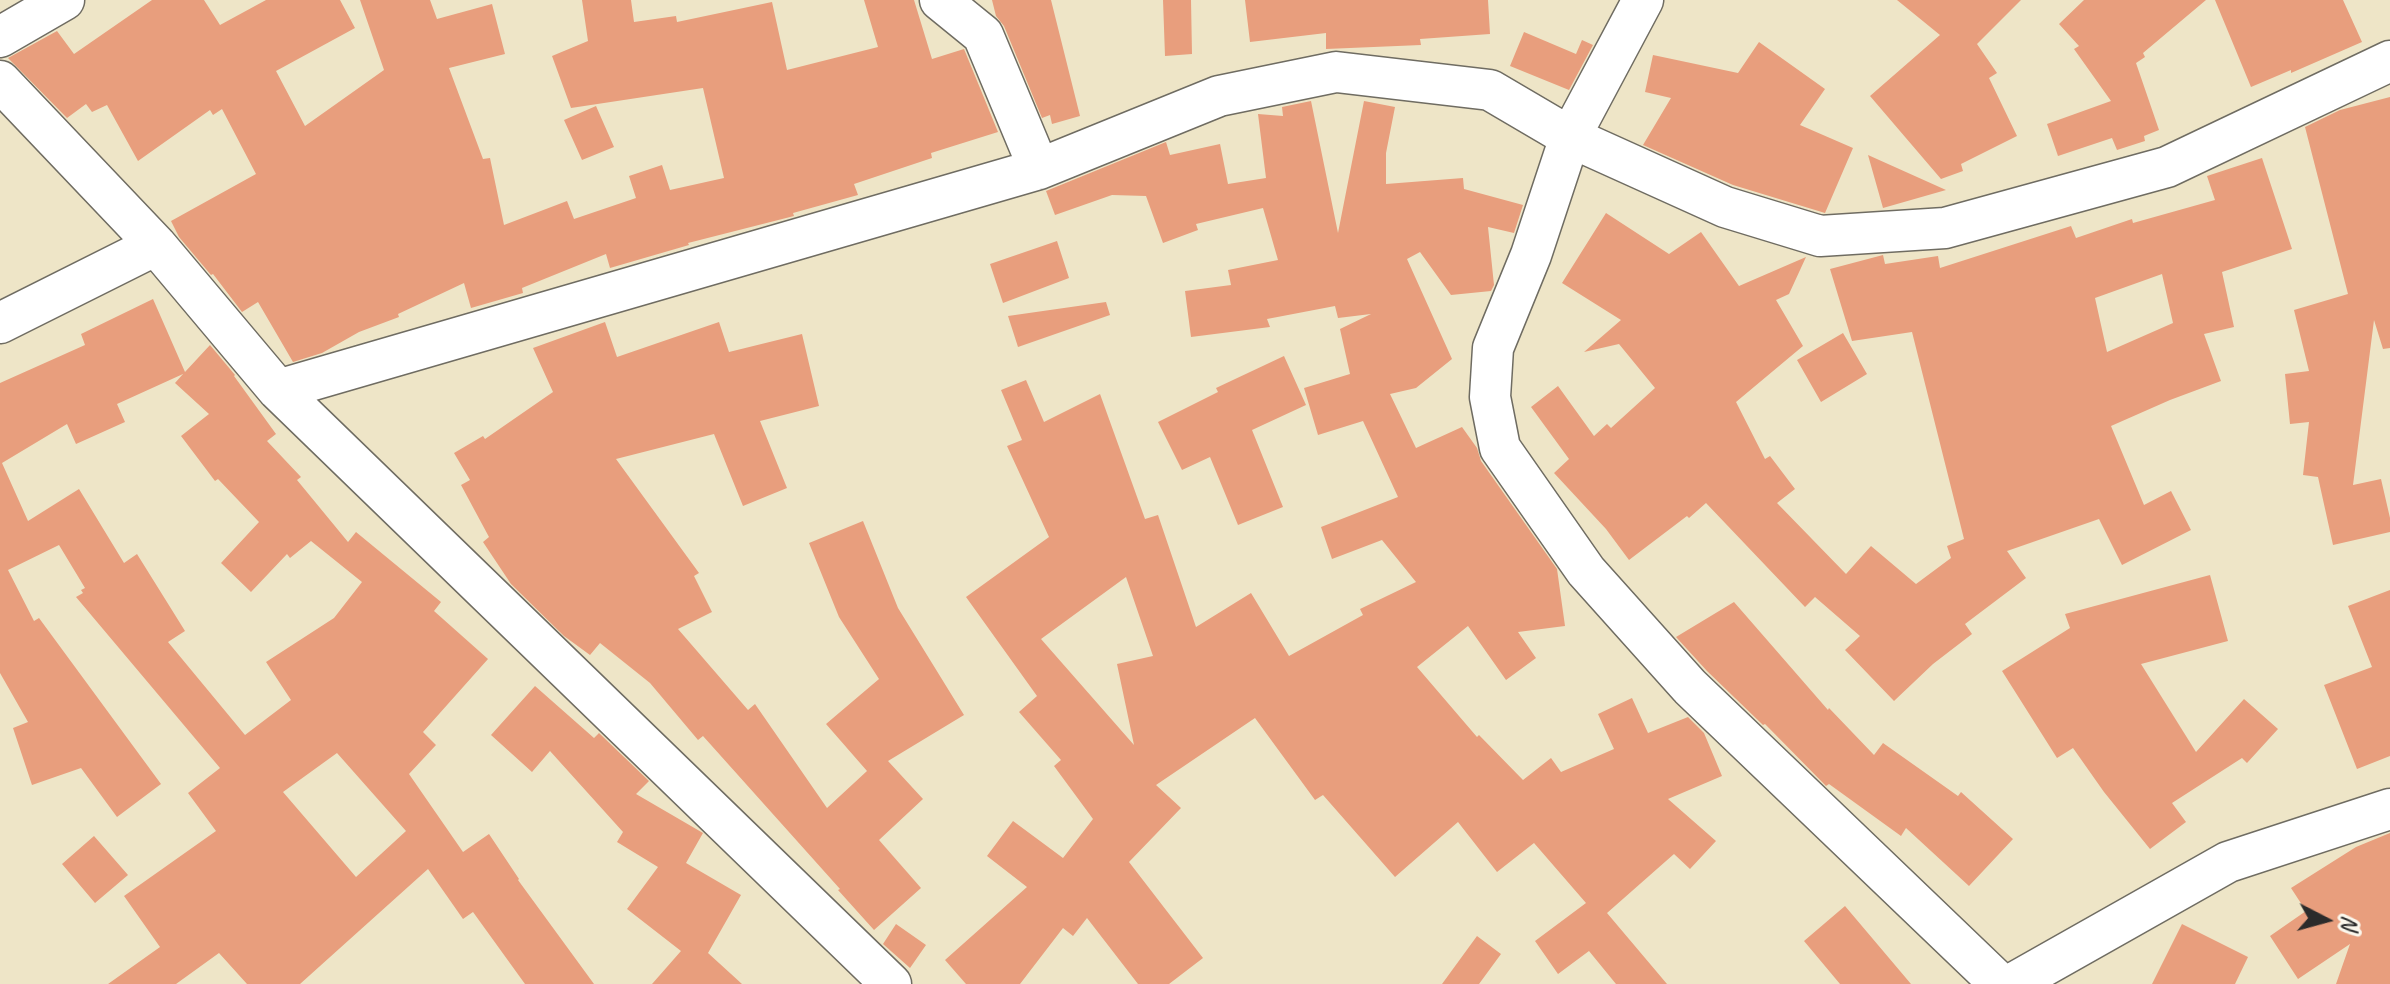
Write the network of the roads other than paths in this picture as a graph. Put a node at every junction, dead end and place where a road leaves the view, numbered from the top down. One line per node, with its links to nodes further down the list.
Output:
1 (64, 0): 4 (street)
2 (940, 0): 8 (street)
3 (1643, 0): 7 (street)
4 (0, 37)
5 (2390, 61): 7 (street)
6 (0, 81): 9 (street)
7 (1570, 137): 8 (street); 14 (street)
8 (1039, 169): 11 (street)
9 (156, 245): 10 (street); 11 (street)
10 (0, 323)
11 (278, 390): 13 (street)
12 (2390, 809): 15 (street)
13 (891, 984)
14 (2000, 984)
15 (2012, 984)

